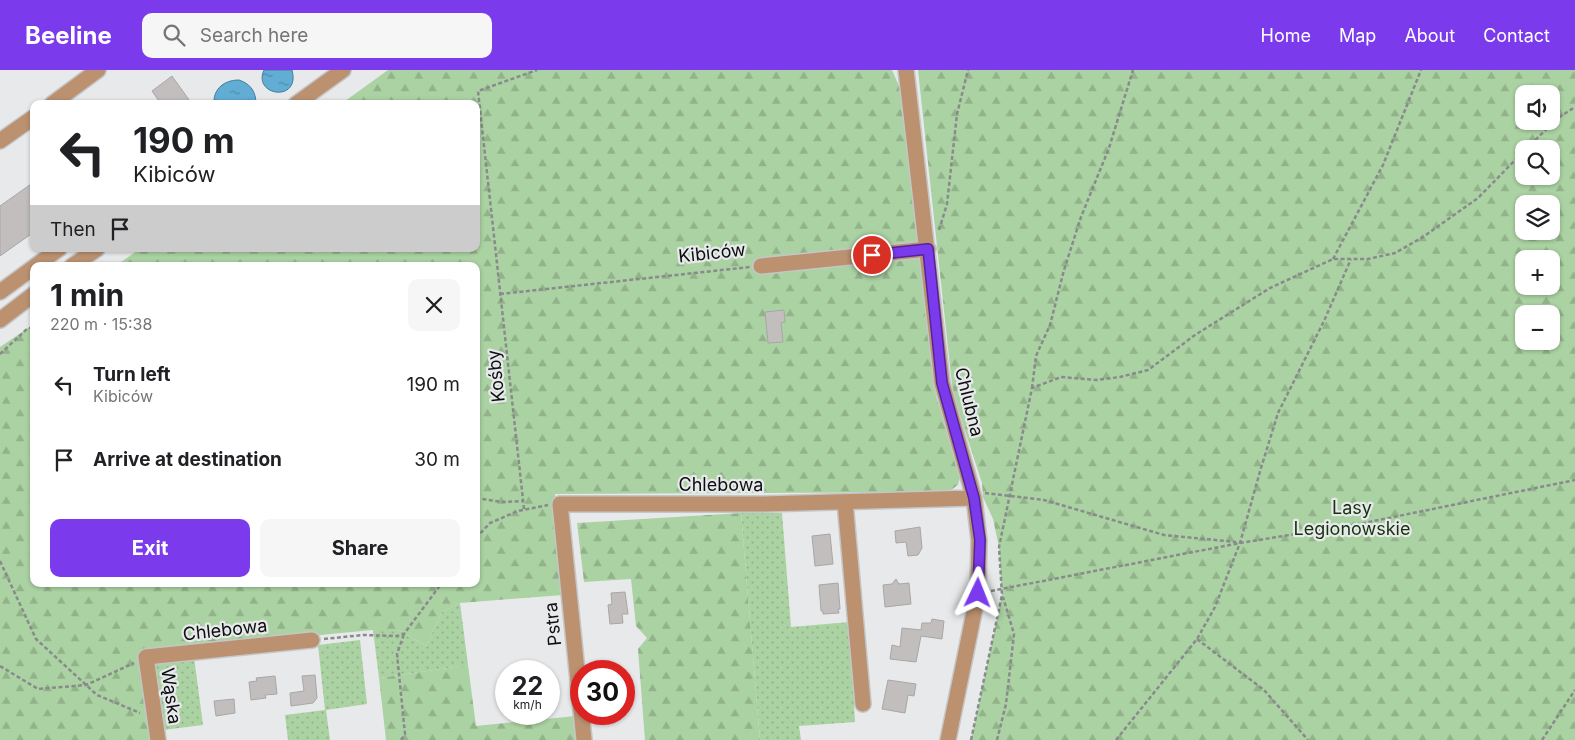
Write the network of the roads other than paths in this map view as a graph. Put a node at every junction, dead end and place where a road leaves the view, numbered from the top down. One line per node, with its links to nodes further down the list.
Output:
1 (98, 70): 4 (street)
2 (343, 70): 5 (street)
3 (906, 70): 8 (street, Chlubna)
4 (57, 100)
5 (302, 100)
6 (30, 120): 7 (street)
7 (0, 141)
8 (928, 249): 13 (street, Kibiców); 18 (street, Chlubna)
9 (55, 252): 11 (street)
10 (92, 252): 12 (street)
11 (41, 262)
12 (78, 262)
13 (761, 266)
14 (30, 270): 15 (street)
15 (0, 292)
16 (30, 297): 17 (street)
17 (0, 320)
18 (973, 495): 19 (street, Chlebowa); 26 (street, Chlubna)
19 (845, 502): 20 (street, Chlebowa); 23 (street)
20 (560, 504): 25 (street, Pstra)
21 (312, 640): 22 (street, Chlebowa)
22 (146, 657): 24 (street, Wąska)
23 (863, 704)
24 (158, 740)
25 (584, 740)
26 (948, 740)

